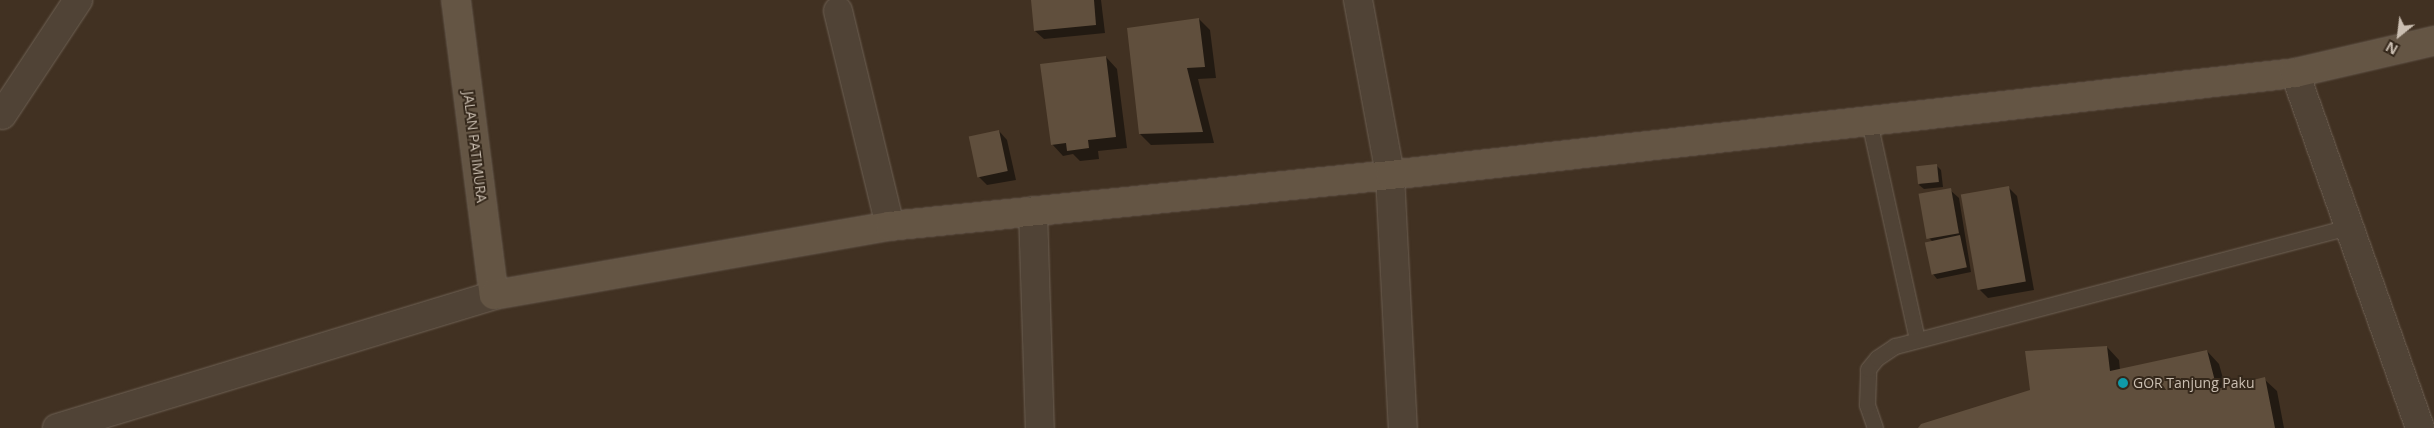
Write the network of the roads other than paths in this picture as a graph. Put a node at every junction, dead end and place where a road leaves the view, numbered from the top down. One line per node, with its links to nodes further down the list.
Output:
1 (78, 0): 7 (street)
2 (456, 0): 13 (street, JALAN PATIMURA)
3 (1358, 0): 9 (street)
4 (838, 11): 11 (street)
5 (2434, 42): 6 (street)
6 (2295, 73): 8 (street); 12 (street)
7 (2, 115)
8 (1869, 121): 9 (street); 14 (lane)
9 (1390, 175): 10 (street); 17 (street)
10 (1033, 211): 11 (street); 16 (street)
11 (890, 226): 13 (street)
12 (2349, 227): 14 (lane); 19 (street)
13 (494, 295): 15 (street)
14 (1917, 340): 18 (lane)
15 (57, 428)
16 (1040, 428)
17 (1403, 428)
18 (1875, 428)
19 (2420, 428)

